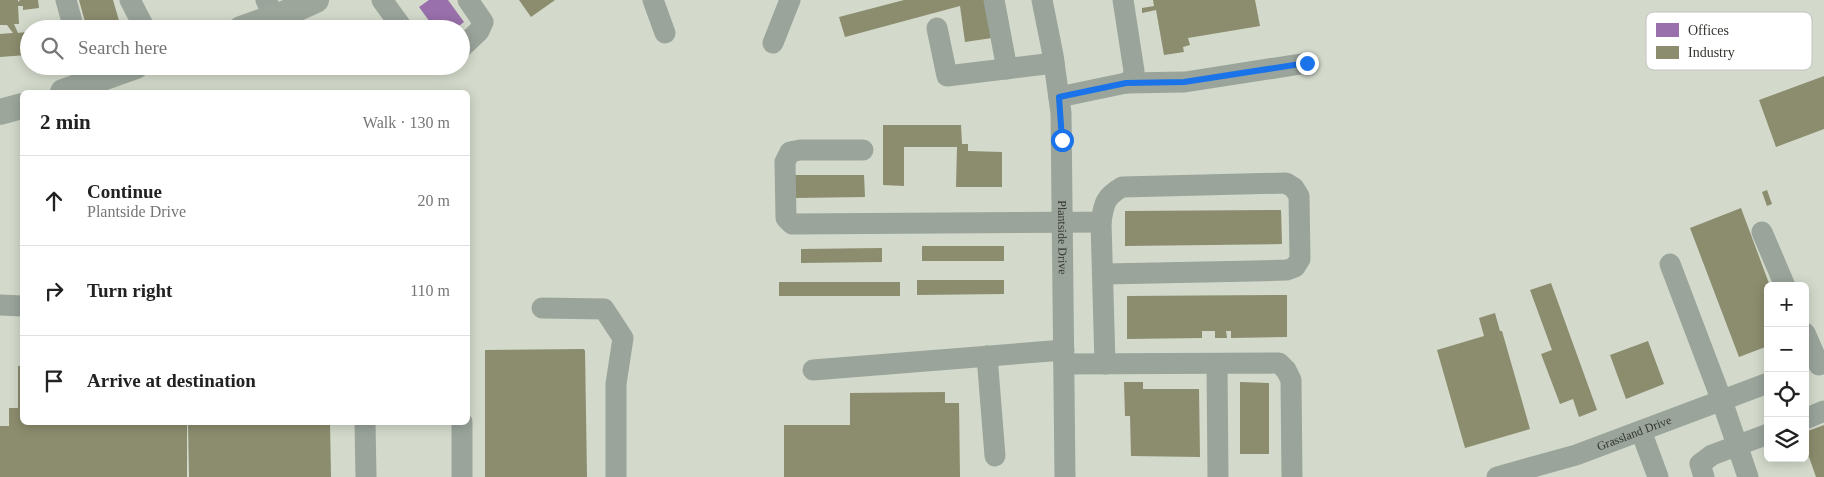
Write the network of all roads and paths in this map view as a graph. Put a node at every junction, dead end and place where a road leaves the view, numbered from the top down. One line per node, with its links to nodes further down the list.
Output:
1 (66, 0): 12 (street)
2 (130, 0): 13 (street)
3 (316, 0): 11 (main road)
4 (382, 0): 15 (street)
5 (468, 0): 18 (street)
6 (653, 0): 17 (street)
7 (790, 0): 19 (street)
8 (994, 0): 22 (street)
9 (1042, 0): 20 (street, Plantside Drive)
10 (1122, 0): 24 (street)
11 (270, 8): 14 (main road)
12 (72, 20)
13 (140, 20)
14 (253, 20)
15 (396, 20)
16 (937, 28): 22 (street)
17 (665, 34)
18 (470, 40)
19 (773, 43)
20 (1054, 62): 22 (street); 26 (street, Plantside Drive)
21 (1307, 63): 24 (street)
22 (1007, 68)
23 (111, 75): 25 (main road)
24 (1126, 83): 26 (street)
25 (69, 90)
26 (1059, 97): 30 (street, Plantside Drive)
27 (20, 107): 28 (main road)
28 (0, 112)
29 (863, 150): 30 (street)
30 (1063, 222): 31 (street); 41 (street, Plantside Drive)
31 (1101, 222): 34 (street); 34 (street)
32 (1762, 232): 35 (street)
33 (1670, 264): 47 (street)
34 (1104, 274): 42 (street)
35 (1783, 282)
36 (0, 305): 37 (street)
37 (20, 306)
38 (542, 308): 58 (street)
39 (1809, 345): 44 (street)
40 (987, 356): 41 (street); 45 (street); 55 (street)
41 (1064, 357): 42 (street); 59 (street, Plantside Drive)
42 (1106, 364): 43 (street)
43 (1218, 364): 60 (street); 61 (street)
44 (1816, 366)
45 (813, 370)
46 (1764, 385): 47 (street, Grassland Drive)
47 (1722, 401): 52 (street, Grassland Drive); 54 (street)
48 (1824, 411): 49 (street)
49 (1809, 417)
50 (365, 425): 56 (street)
51 (462, 425): 57 (street)
52 (1641, 431): 62 (street, Grassland Drive); 63 (street)
53 (1764, 436): 54 (street)
54 (1737, 446): 64 (street); 65 (street)
55 (995, 456)
56 (366, 477)
57 (462, 477)
58 (616, 477)
59 (1066, 477)
60 (1218, 477)
61 (1292, 477)
62 (1497, 477)
63 (1658, 477)
64 (1704, 477)
65 (1748, 477)

